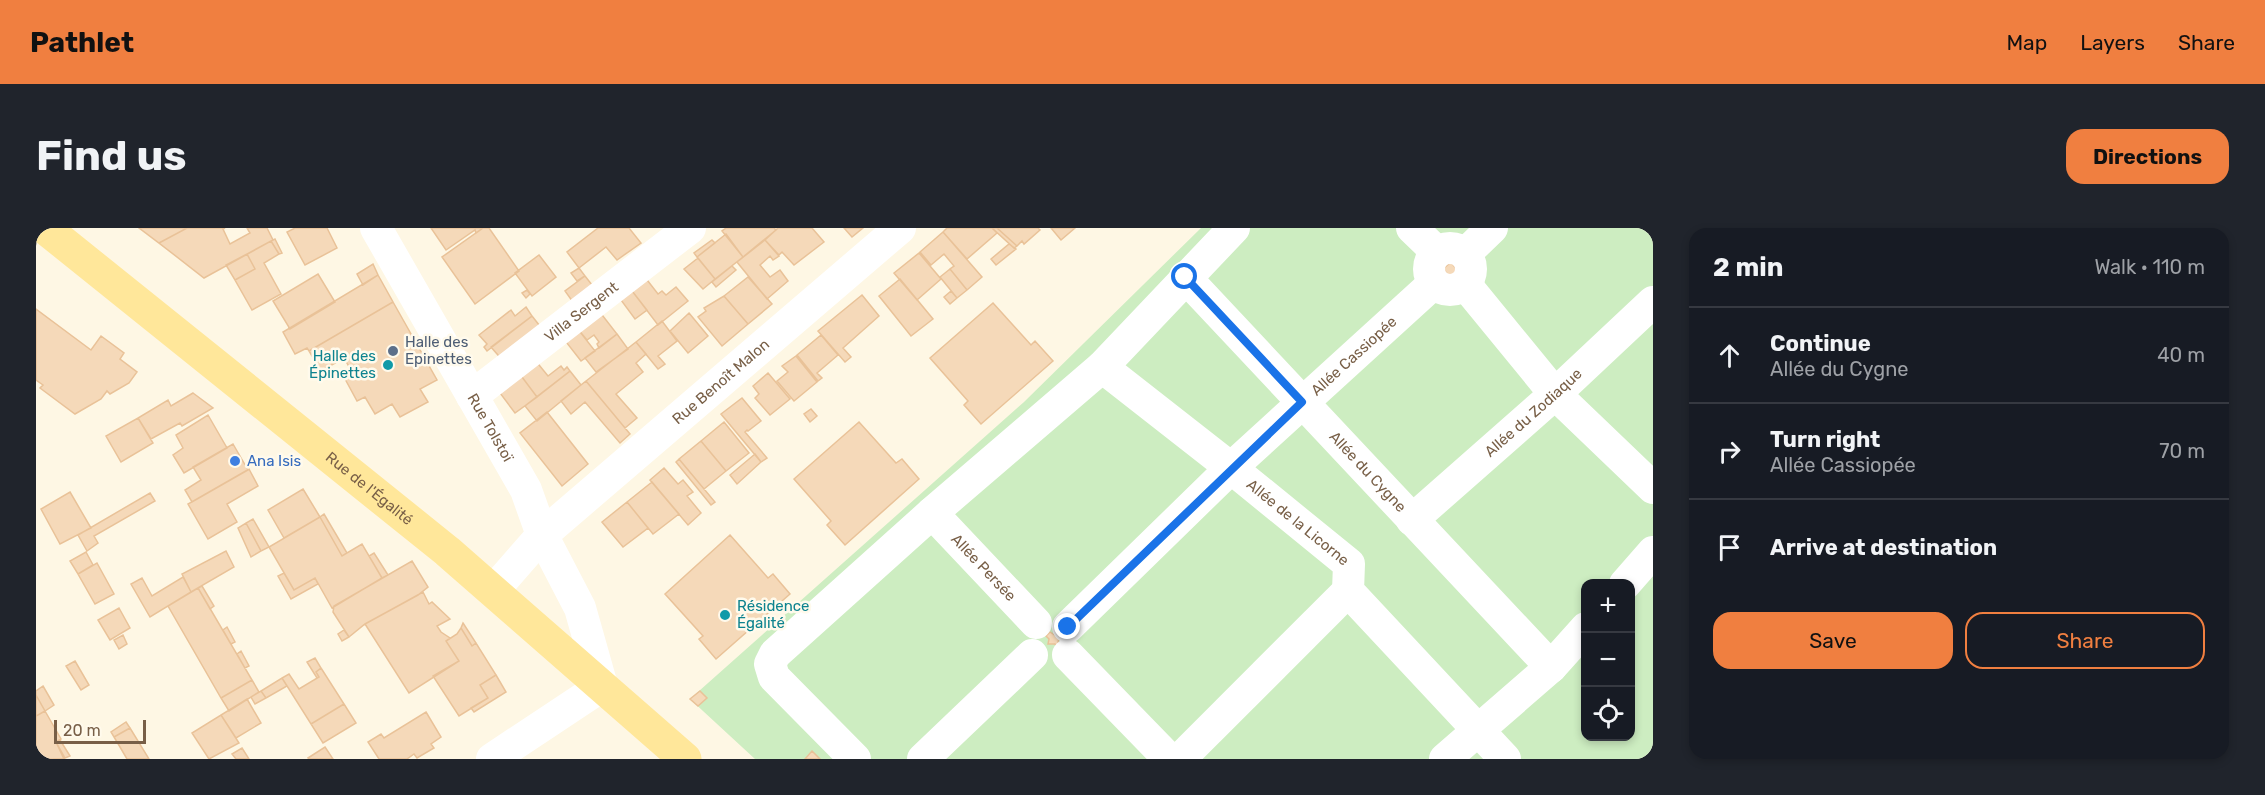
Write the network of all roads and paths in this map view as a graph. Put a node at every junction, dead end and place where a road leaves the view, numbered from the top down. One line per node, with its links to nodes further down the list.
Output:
1 (45, 228): 22 (main road, Rue de l'Égalité)
2 (376, 228): 13 (street, Rue Tolstoï)
3 (690, 228): 13 (street, Villa Sergent)
4 (900, 228): 19 (street, Rue Benoît Malon)
5 (1234, 228): 9 (street)
6 (1412, 228): 8 (street)
7 (1492, 228): 8 (street, Allée Cassiopée)
8 (1445, 263): 12 (street); 14 (street, Allée Cassiopée)
9 (1185, 277): 11 (street); 14 (street, Allée du Cygne)
10 (1653, 302): 12 (street, Allée du Zodiaque)
11 (1102, 367): 15 (street, Allée de la Licorne); 17 (street)
12 (1555, 394): 16 (street); 18 (street, Allée du Zodiaque)
13 (472, 396): 19 (street, Rue Tolstoï)
14 (1302, 402): 15 (street, Allée Cassiopée); 18 (street, Allée du Cygne)
15 (1231, 468): 23 (street, Allée de la Licorne); 26 (street, Allée Cassiopée)
16 (1653, 488)
17 (932, 513): 24 (street, Allée Persée); 33 (street)
18 (1412, 520): 28 (street, Allée du Cygne)
19 (542, 535): 22 (street, Rue Benoît Malon); 29 (street, Rue Tolstoï)
20 (1653, 552): 21 (street)
21 (1629, 579)
22 (493, 591): 29 (main road, Rue de l'Égalité)
23 (1348, 591): 30 (street, Allée de la Licorne); 36 (street)
24 (1036, 622): 26 (street); 27 (street)
25 (1582, 633): 28 (street)
26 (1068, 641): 27 (street); 35 (street)
27 (1032, 655): 34 (street)
28 (1551, 667): 30 (street)
29 (602, 686): 31 (street); 32 (main road, Rue de l'Égalité)
30 (1478, 729): 37 (street); 38 (street, Allée de la Licorne)
31 (492, 759)
32 (685, 759)
33 (855, 759)
34 (923, 759)
35 (1169, 759)
36 (1180, 759)
37 (1445, 759)
38 (1505, 759)

